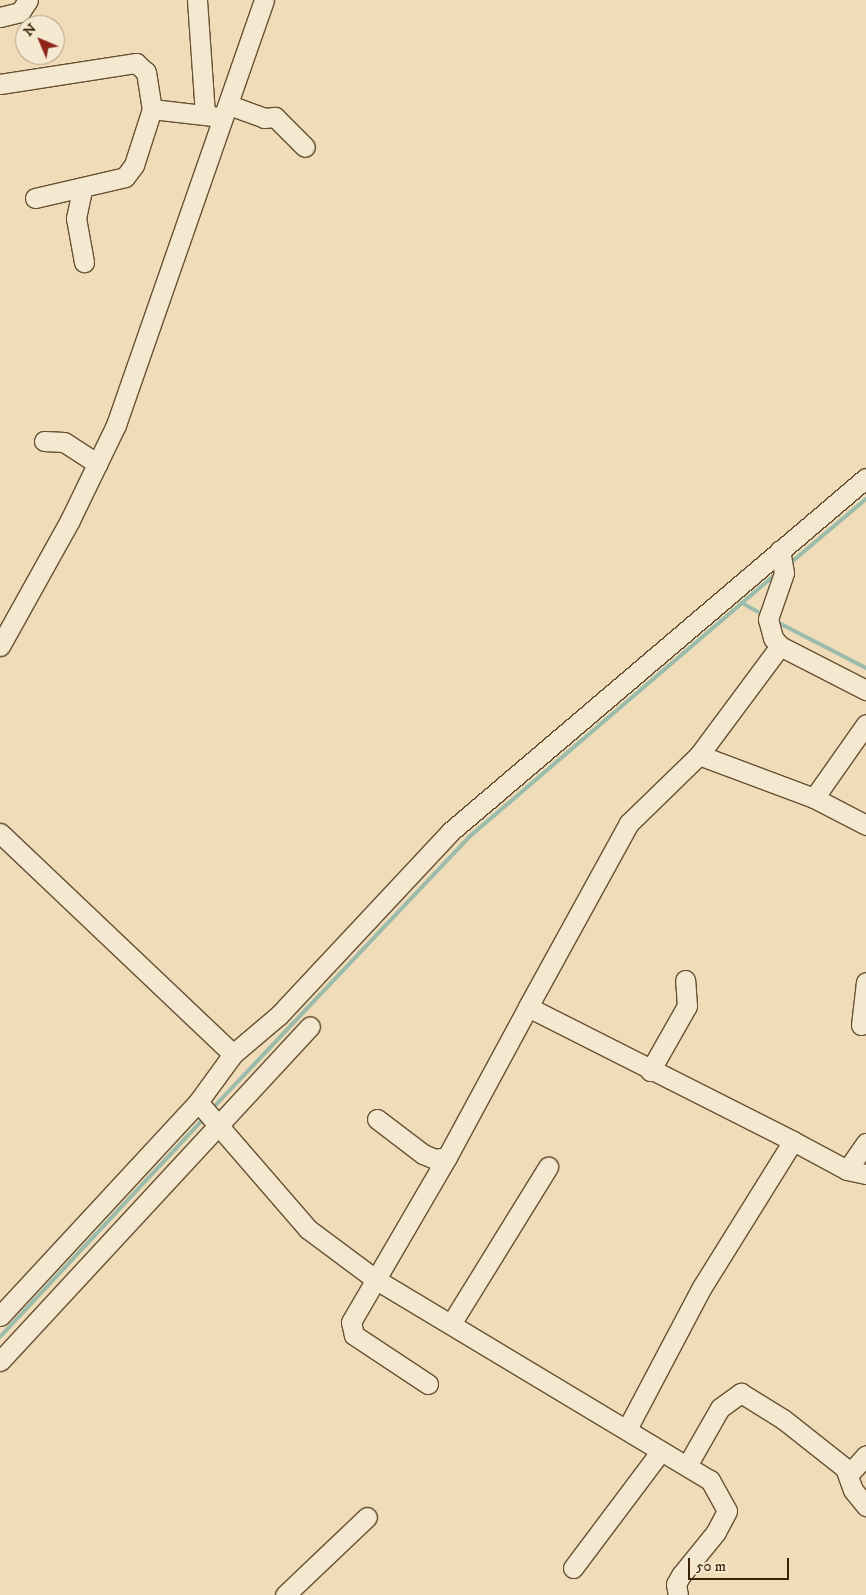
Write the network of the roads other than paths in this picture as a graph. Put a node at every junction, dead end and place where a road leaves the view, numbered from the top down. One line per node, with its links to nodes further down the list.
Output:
1 (28, 0): 4 (street)
2 (197, 0): 7 (street)
3 (264, 0): 7 (street)
4 (0, 17)
5 (0, 84): 6 (street)
6 (152, 109): 7 (street); 9 (street)
7 (218, 112): 8 (street); 13 (street)
8 (305, 147)
9 (82, 190): 10 (street); 11 (street)
10 (35, 198)
11 (84, 262)
12 (44, 440): 13 (street)
13 (98, 464): 16 (street)
14 (866, 478): 15 (street)
15 (780, 550): 17 (street); 29 (street)
16 (0, 646)
17 (780, 646): 18 (street); 20 (street)
18 (866, 690)
19 (866, 724): 21 (street)
20 (699, 755): 21 (street); 26 (street)
21 (814, 798): 22 (street)
22 (866, 824)
23 (0, 833): 29 (street)
24 (685, 980): 30 (street)
25 (866, 982): 27 (street)
26 (528, 1007): 30 (street); 36 (street)
27 (860, 1025)
28 (310, 1026): 33 (street)
29 (233, 1054): 31 (street)
30 (650, 1071): 34 (street)
31 (198, 1102): 33 (street); 41 (street)
32 (377, 1119): 36 (street)
33 (218, 1125): 40 (street); 43 (street)
34 (793, 1141): 38 (street); 45 (street)
35 (866, 1143): 38 (street)
36 (448, 1157): 40 (street)
37 (548, 1167): 42 (street)
38 (847, 1170): 39 (street)
39 (866, 1174)
40 (375, 1279): 42 (street); 44 (street)
41 (0, 1316)
42 (451, 1324): 45 (street)
43 (0, 1361)
44 (428, 1384)
45 (627, 1428): 46 (street)
46 (661, 1451): 48 (street); 52 (street)
47 (866, 1455): 49 (street)
48 (688, 1464): 49 (street); 54 (street)
49 (850, 1473): 50 (street)
50 (866, 1506)
51 (367, 1517): 53 (street)
52 (573, 1568)
53 (285, 1595)
54 (678, 1595)

